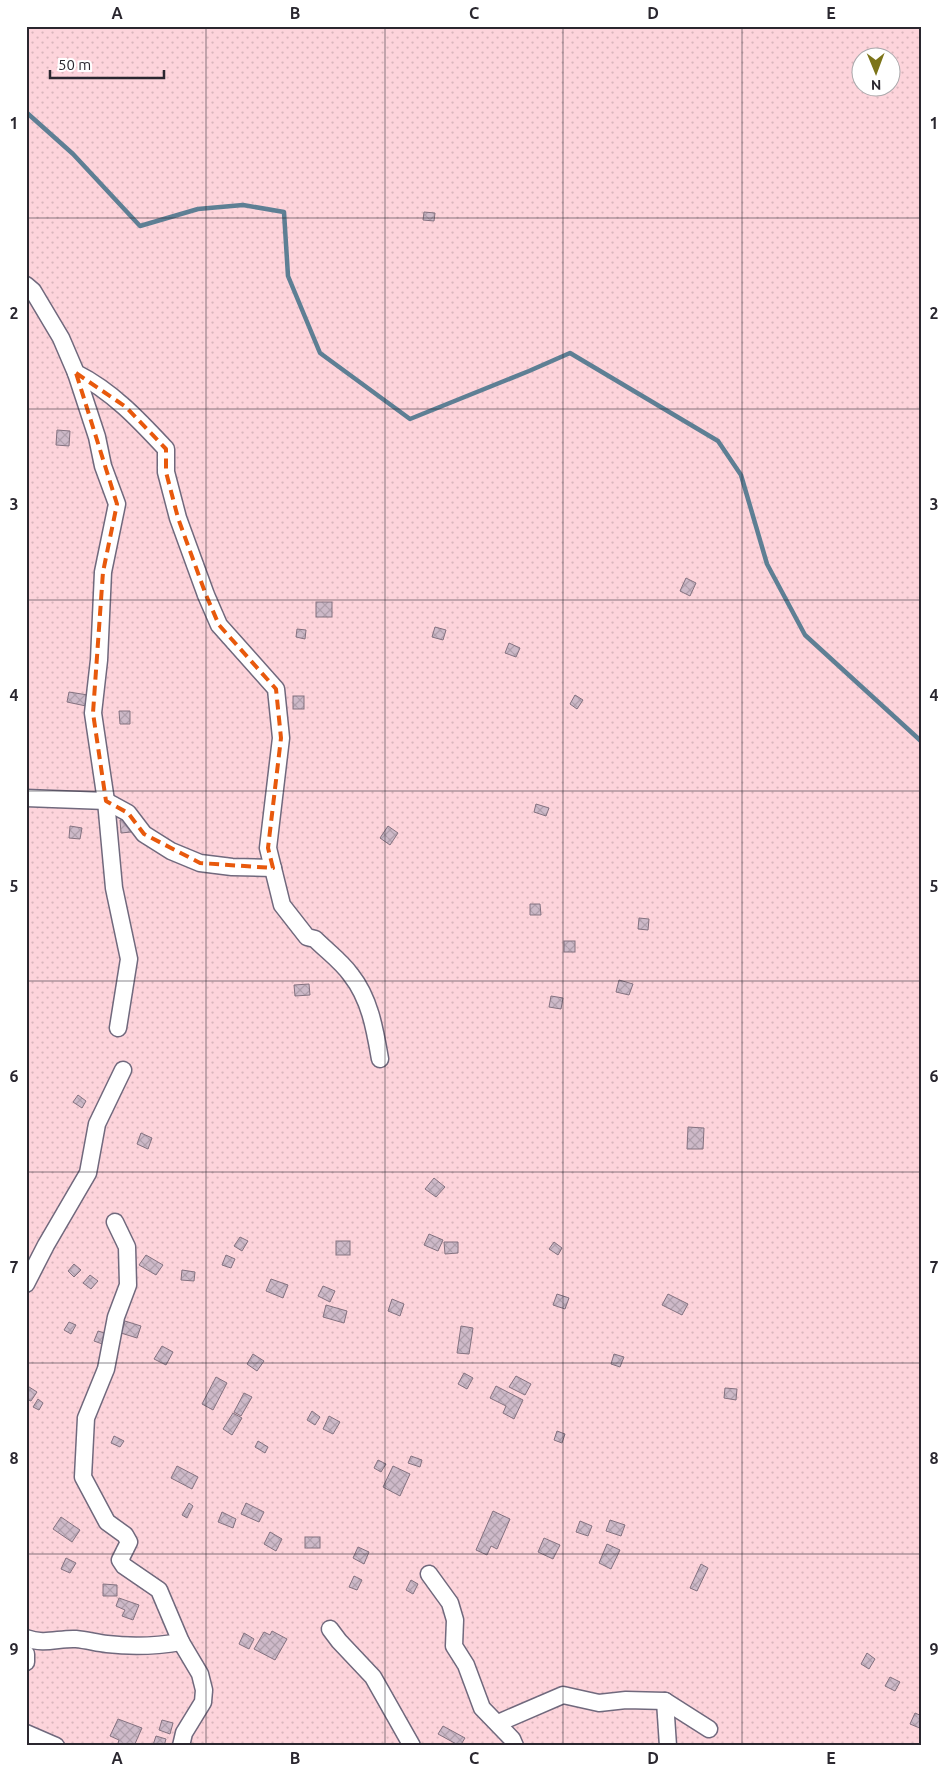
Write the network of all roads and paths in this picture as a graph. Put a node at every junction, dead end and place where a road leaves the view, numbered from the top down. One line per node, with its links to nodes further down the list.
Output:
1 (26, 285): 2 (street)
2 (76, 374): 4 (street); 5 (street)
3 (26, 798): 4 (street)
4 (106, 801): 5 (street); 6 (street)
5 (273, 868): 7 (street)
6 (118, 1028)
7 (380, 1059)
8 (123, 1070): 10 (street)
9 (115, 1222): 14 (street)
10 (26, 1284)
11 (429, 1574): 18 (street)
12 (330, 1629): 23 (street)
13 (26, 1638): 14 (street)
14 (181, 1642): 22 (street)
15 (26, 1654): 16 (street)
16 (26, 1662)
17 (665, 1701): 18 (street); 19 (street); 25 (street)
18 (498, 1723): 24 (street)
19 (709, 1729)
20 (26, 1733): 21 (street)
21 (56, 1746)
22 (181, 1746)
23 (412, 1746)
24 (516, 1746)
25 (668, 1746)

